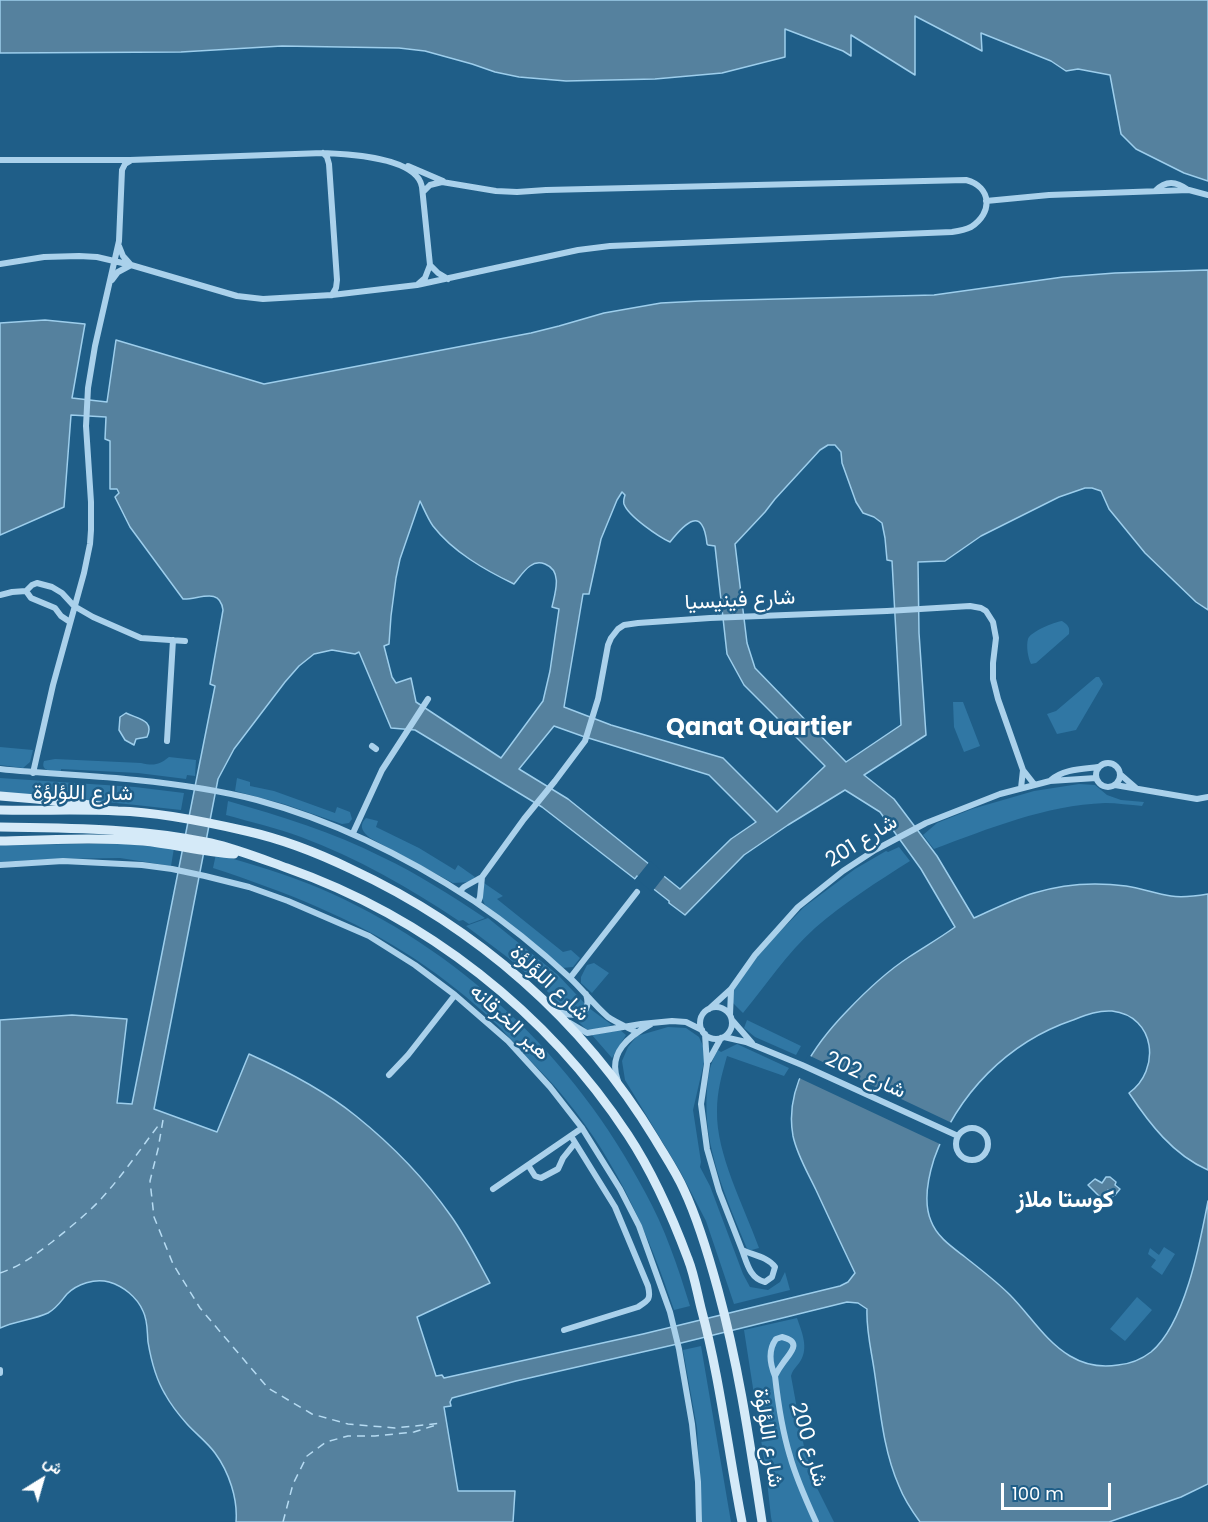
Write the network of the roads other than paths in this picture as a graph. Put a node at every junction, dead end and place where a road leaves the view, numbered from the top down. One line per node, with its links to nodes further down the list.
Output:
1 (323, 153): 3 (street); 4 (street); 17 (street)
2 (0, 160): 3 (street)
3 (130, 160): 9 (street)
4 (399, 164): 5 (street); 6 (street)
5 (446, 182): 6 (street); 8 (street)
6 (423, 192): 13 (street)
7 (1208, 195): 8 (street)
8 (987, 201): 14 (street)
9 (118, 246): 10 (street); 12 (street)
10 (115, 261): 11 (street); 12 (street); 15 (street)
11 (0, 264)
12 (130, 265): 15 (street); 17 (street)
13 (430, 265): 14 (street); 16 (street)
14 (448, 279): 16 (street)
15 (110, 283): 20 (street)
16 (417, 285): 17 (street)
17 (332, 295)
18 (26, 591): 19 (street); 20 (street); 21 (street)
19 (0, 595)
20 (74, 606): 21 (street); 22 (street)
21 (70, 622): 29 (street)
22 (173, 640): 23 (street); 25 (street)
23 (185, 641)
24 (428, 699): 42 (street)
25 (167, 741)
26 (1098, 767): 30 (street); 31 (street); 32 (street, شارع 201)
27 (0, 769): 29 (street)
28 (1023, 770): 33 (street, شارع فينيسيا); 35 (street, شارع فينيسيا); 46 (street, شارع فينيسيا)
29 (33, 773): 42 (street)
30 (1120, 775): 34 (street); 36 (street)
31 (1096, 778): 32 (street, شارع 201); 34 (street)
32 (1050, 781): 33 (street, شارع 201)
33 (1034, 784): 35 (street, شارع 201)
34 (1115, 785): 36 (street)
35 (1021, 788): 51 (street, شارع 201)
36 (1136, 788): 38 (street)
37 (0, 796): 40 (main road)
38 (1208, 797)
39 (0, 810): 40 (main road, شارع اللؤلؤة)
40 (120, 811): 54 (main road, شارع اللؤلؤة)
41 (0, 827): 44 (main road, شارع اللؤلؤة)
42 (353, 833): 47 (street)
43 (0, 841): 44 (main road)
44 (178, 842): 78 (main road, شارع اللؤلؤة)
45 (0, 866): 53 (street, هير الخرقانه)
46 (482, 877): 47 (street, شارع فينيسيا); 49 (street, شارع فينيسيا)
47 (460, 891): 49 (street)
48 (637, 892): 50 (street)
49 (478, 903): 50 (street)
50 (570, 978): 52 (street)
51 (731, 990): 55 (street, شارع 201); 57 (street)
52 (585, 993): 54 (street); 60 (street)
53 (455, 995): 66 (street); 68 (street, هير الخرقانه)
54 (549, 1006): 60 (street); 67 (main road, شارع اللؤلؤة)
55 (709, 1009): 56 (street); 57 (street)
56 (702, 1014): 59 (street); 62 (street)
57 (731, 1018): 63 (street); 64 (street, شارع 202)
58 (654, 1022): 59 (street); 60 (street); 61 (street)
59 (686, 1022): 62 (street)
60 (625, 1027): 61 (street)
61 (636, 1032): 67 (street)
62 (703, 1032): 63 (street); 65 (street)
63 (722, 1037): 64 (street, شارع 202); 65 (street)
64 (758, 1047): 70 (street, شارع 202)
65 (707, 1064): 74 (street)
66 (389, 1075)
67 (629, 1099): 79 (main road, شارع اللؤلؤة)
68 (582, 1128): 69 (street); 77 (street, هير الخرقانه)
69 (571, 1136): 71 (street); 72 (street)
70 (958, 1136): 70 (street)
71 (575, 1143): 72 (street); 75 (street)
72 (528, 1165): 73 (street)
73 (493, 1189)
74 (742, 1250): 74 (street)
75 (564, 1330)
76 (775, 1376): 76 (street, شارع 200); 80 (street, شارع 200)
77 (699, 1522)
78 (741, 1522)
79 (762, 1522)
80 (816, 1522)

